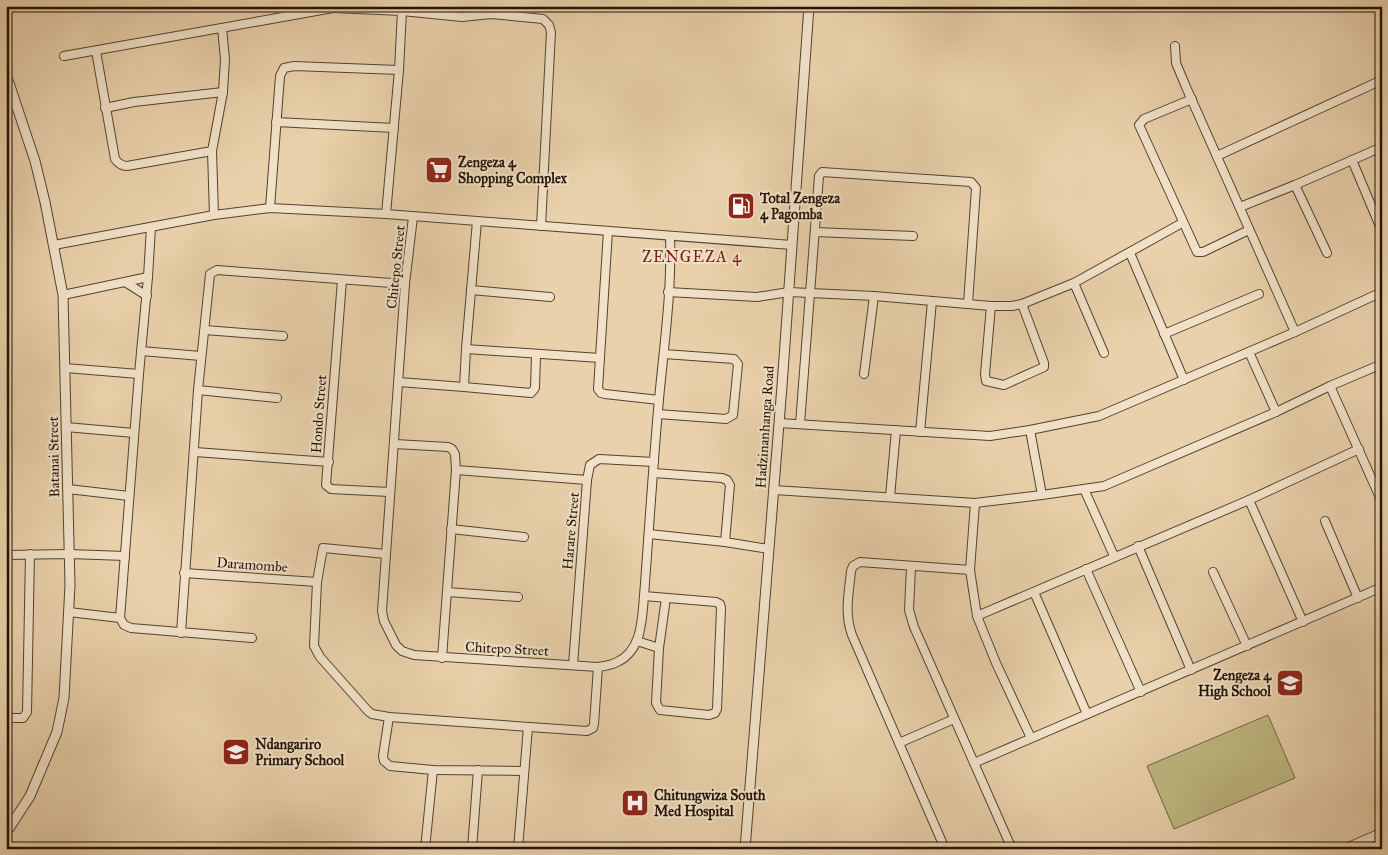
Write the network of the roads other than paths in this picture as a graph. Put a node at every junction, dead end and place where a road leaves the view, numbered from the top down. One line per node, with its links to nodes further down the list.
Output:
1 (809, 6): 37 (street, Hadzinanhanga Road)
2 (333, 7): 3 (street); 4 (street)
3 (402, 11): 8 (street); 29 (street)
4 (222, 28): 6 (street); 11 (street)
5 (1175, 46): 12 (street)
6 (96, 51): 7 (street); 13 (street)
7 (64, 56)
8 (399, 70): 14 (street); 15 (street)
9 (6, 74): 36 (street, Batanai Street)
10 (1382, 80): 18 (street)
11 (223, 92): 13 (street); 17 (street)
12 (1192, 99): 18 (street); 27 (street)
13 (105, 108): 17 (street)
14 (276, 122): 15 (street); 22 (street)
15 (394, 128): 24 (street)
16 (1382, 147): 19 (street)
17 (212, 151): 23 (street)
18 (1218, 156): 21 (street)
19 (1352, 160): 20 (street); 28 (street)
20 (1295, 185): 21 (street); 39 (street)
21 (1240, 207): 31 (street)
22 (270, 208): 23 (street); 24 (street)
23 (214, 214): 30 (street)
24 (386, 214): 25 (street)
25 (413, 217): 26 (street); 44 (street, Chitepo Street)
26 (477, 221): 29 (street); 45 (street)
27 (1182, 223): 31 (street); 38 (street)
28 (1379, 224)
29 (541, 226): 32 (street)
30 (151, 227): 36 (street); 40 (street)
31 (1249, 230): 60 (street)
32 (608, 232): 35 (street); 70 (street)
33 (815, 232): 34 (street); 49 (street); 56 (street)
34 (913, 236)
35 (670, 237): 37 (street); 46 (street, Chitepo Street)
36 (54, 245): 51 (street, Batanai Street)
37 (792, 245): 47 (street, Hadzinanhanga Road)
38 (1130, 253): 43 (street); 61 (street)
39 (1327, 253)
40 (148, 277): 42 (street); 52 (street)
41 (342, 280): 44 (street); 59 (street); 94 (street, Hondo Street)
42 (125, 282): 51 (street); 52 (street)
43 (1074, 283): 57 (street); 66 (street)
44 (405, 284): 76 (street, Chitepo Street)
45 (471, 290): 54 (street); 63 (street)
46 (668, 292): 47 (street); 68 (street, Chitepo Street)
47 (788, 292): 49 (street); 84 (street, Hadzinanhanga Road)
48 (1382, 292): 60 (street)
49 (811, 293): 53 (street); 85 (street)
50 (1259, 294): 61 (street)
51 (62, 295): 72 (street, Batanai Street)
52 (146, 296): 64 (street)
53 (874, 296): 55 (street); 74 (street)
54 (550, 297)
55 (932, 302): 56 (street); 89 (street)
56 (968, 304): 58 (street)
57 (1022, 304): 58 (street); 58 (street)
58 (991, 306)
59 (205, 330): 62 (street); 69 (street)
60 (1295, 332): 65 (street)
61 (1164, 334): 75 (street)
62 (283, 336)
63 (466, 349): 67 (street); 78 (street)
64 (141, 351): 69 (street); 73 (street)
65 (1249, 352): 75 (street); 82 (street)
66 (1104, 353)
67 (536, 354): 70 (street); 78 (street)
68 (664, 354): 81 (street, Chitepo Street); 83 (street)
69 (201, 356): 79 (street)
70 (600, 358): 81 (street)
71 (1382, 364): 77 (street)
72 (65, 368): 73 (street); 86 (street, Batanai Street)
73 (139, 374): 90 (street)
74 (864, 374)
75 (1184, 380): 88 (street)
76 (399, 382): 78 (street); 91 (street, Chitepo Street)
77 (1330, 386): 82 (street); 92 (street)
78 (464, 387)
79 (198, 390): 80 (street); 93 (street)
80 (277, 398)
81 (659, 400): 83 (street, Chitepo Street)
82 (1276, 412): 100 (street)
83 (658, 414): 95 (street, Chitepo Street)
84 (779, 423): 85 (street); 101 (street, Hadzinanhanga Road)
85 (800, 424): 87 (street)
86 (66, 427): 90 (street); 99 (street, Batanai Street)
87 (896, 430): 89 (street); 105 (street)
88 (1030, 430): 89 (street); 104 (street)
89 (920, 432)
90 (134, 433): 103 (street)
91 (394, 444): 96 (street); 102 (street, Chitepo Street)
92 (1359, 449): 106 (street); 107 (street)
93 (195, 452): 94 (street); 126 (street)
94 (329, 462): 102 (street, Hondo Street)
95 (654, 462): 97 (street, Chitepo Street); 98 (street, Harare Street)
96 (456, 470): 98 (street); 110 (street)
97 (654, 472): 111 (street, Chitepo Street); 113 (street)
98 (587, 480): 145 (street, Harare Street)
99 (68, 489): 103 (street); 117 (street, Batanai Street)
100 (1084, 489): 104 (street); 121 (street)
101 (774, 490): 105 (street); 115 (street, Hadzinanhanga Road)
102 (389, 492): 118 (street, Chitepo Street)
103 (129, 496): 120 (street)
104 (1042, 496): 108 (street)
105 (890, 497): 108 (street)
106 (1249, 500): 114 (street); 138 (street)
107 (1382, 502)
108 (976, 503): 124 (street)
109 (1325, 521): 134 (street)
110 (451, 529): 112 (street); 129 (street)
111 (649, 534): 113 (street); 131 (street, Chitepo Street)
112 (524, 537)
113 (725, 542): 115 (street)
114 (1138, 546): 121 (street); 147 (street)
115 (769, 549): 166 (street, Hadzinanhanga Road)
116 (30, 554): 117 (street); 119 (street); 151 (street)
117 (69, 554): 120 (street); 135 (street, Batanai Street)
118 (386, 554): 127 (street); 144 (street, Chitepo Street)
119 (6, 555)
120 (125, 556): 137 (street)
121 (1114, 556): 123 (street)
122 (911, 567): 124 (street); 152 (street); 155 (street)
123 (1086, 569): 130 (street); 148 (street)
124 (970, 570): 136 (street)
125 (1213, 572): 142 (street)
126 (184, 573): 127 (street, Daramombe); 139 (street)
127 (317, 582): 150 (street)
128 (1382, 588): 134 (street)
129 (447, 592): 132 (street); 144 (street)
130 (1034, 592): 136 (street); 149 (street)
131 (644, 596): 133 (street); 141 (street, Chitepo Street)
132 (518, 597)
133 (666, 598): 143 (street); 143 (street)
134 (1358, 598): 138 (street)
135 (70, 612): 137 (street); 160 (street, Batanai Street)
136 (977, 616): 154 (street)
137 (120, 618): 139 (street)
138 (1303, 622): 142 (street)
139 (181, 632): 140 (street)
140 (252, 638)
141 (637, 641): 143 (street); 146 (street, Chitepo Street)
142 (1247, 646): 147 (street)
143 (659, 648)
144 (442, 658): 145 (street, Chitepo Street)
145 (572, 665): 146 (street, Chitepo Street)
146 (598, 667): 153 (street)
147 (1192, 670): 148 (street)
148 (1141, 692): 149 (street)
149 (1087, 714): 154 (street)
150 (389, 717): 153 (street); 157 (street)
151 (6, 718)
152 (954, 719): 155 (street); 156 (street)
153 (528, 728): 159 (street)
154 (1031, 738): 156 (street)
155 (899, 744): 167 (street)
156 (974, 763): 168 (street)
157 (433, 770): 158 (street); 163 (street)
158 (478, 770): 159 (street); 164 (street)
159 (523, 771): 165 (street)
160 (6, 833)
161 (1382, 833): 162 (street)
162 (1364, 845): 169 (street)
163 (425, 849)
164 (472, 849)
165 (518, 849)
166 (745, 849)
167 (945, 849)
168 (1012, 849)
169 (1345, 849)

